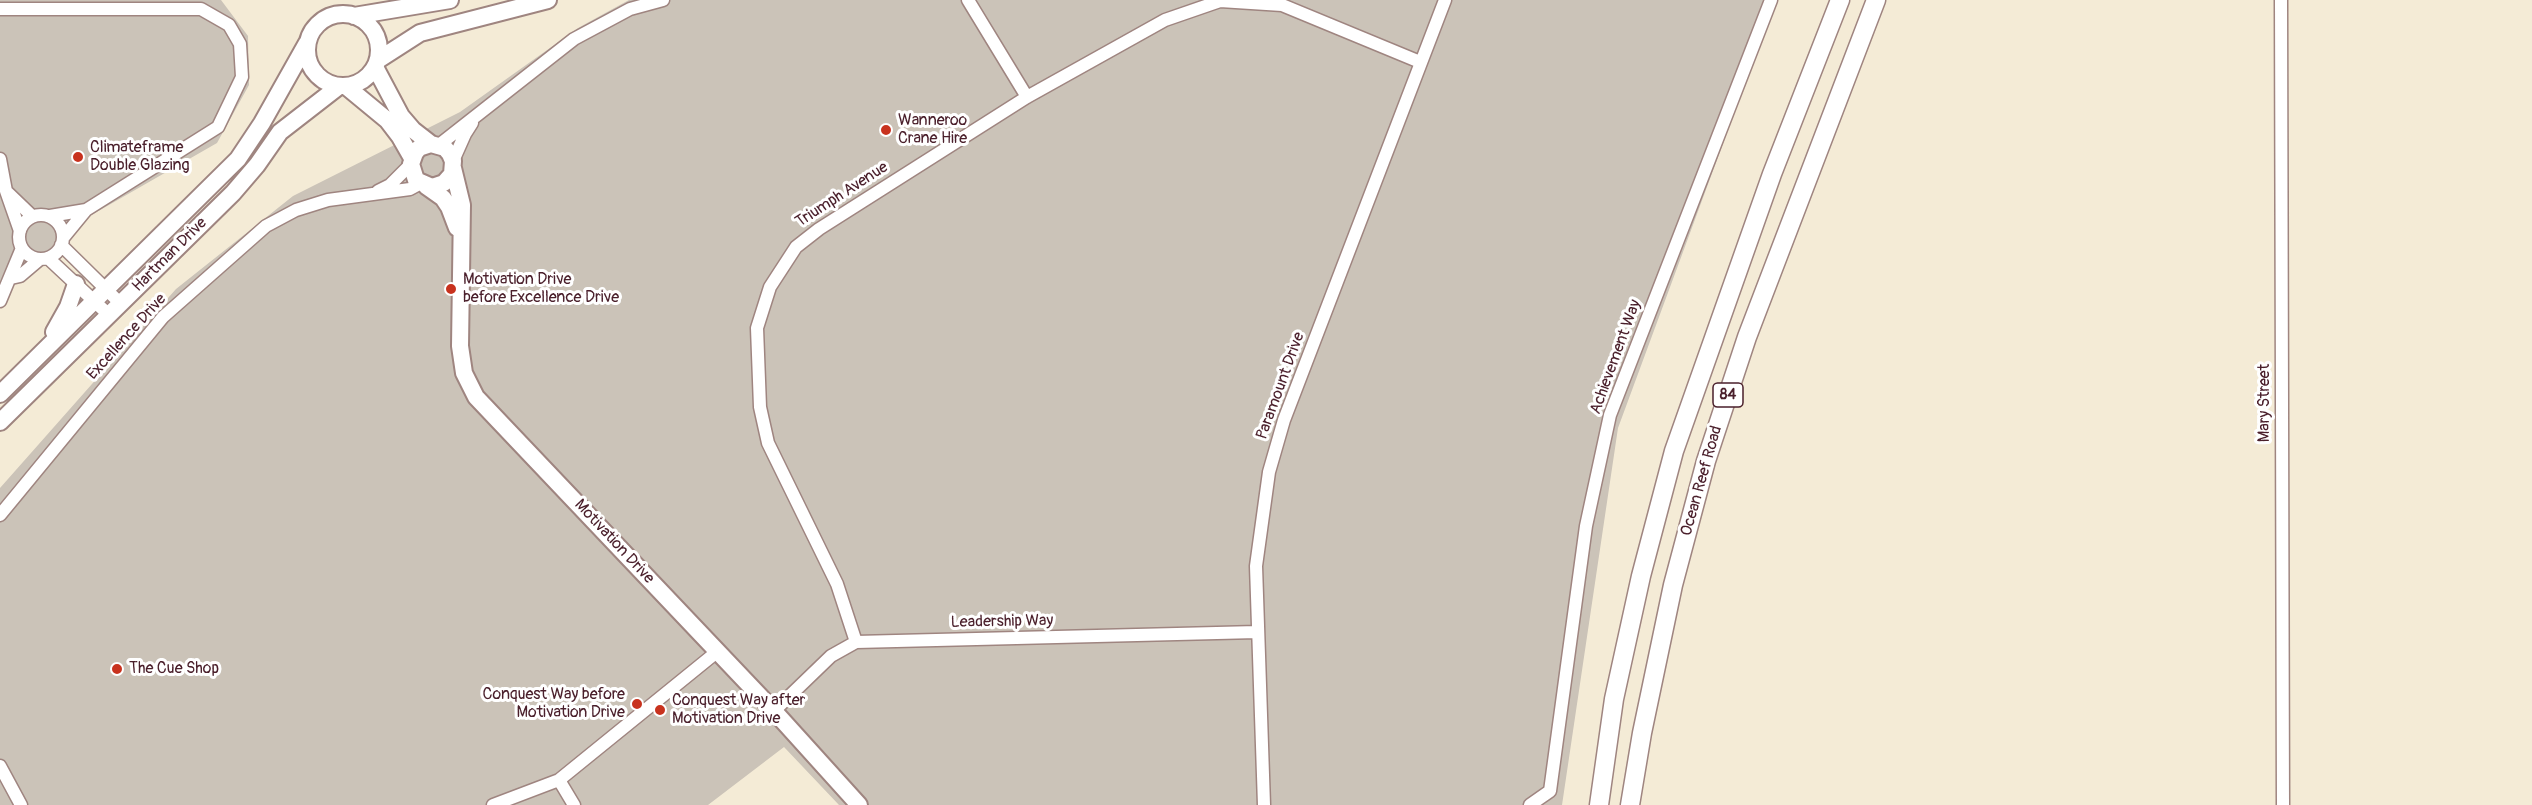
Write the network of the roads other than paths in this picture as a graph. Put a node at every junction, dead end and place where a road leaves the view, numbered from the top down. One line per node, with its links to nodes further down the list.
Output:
1 (450, 0): 11 (main road)
2 (548, 0): 14 (main road)
3 (663, 0): 17 (street)
4 (968, 0): 16 (street)
5 (1445, 0): 13 (street, Paramount Drive)
6 (1771, 0): 53 (street, Achievement Way)
7 (1838, 0): 54 (main road, Ocean Reef Road / 84)
8 (1876, 0): 55 (main road, Ocean Reef Road / 84)
9 (2281, 0): 56 (street, Mary Street)
10 (0, 9): 25 (street)
11 (354, 16): 12 (main road); 14 (main road)
12 (307, 44): 15 (main road); 35 (main road, Hartman Drive)
13 (1420, 62): 16 (street, Triumph Avenue); 42 (street, Paramount Drive)
14 (377, 63): 15 (main road); 18 (main road)
15 (342, 87): 20 (main road); 37 (main road, Hartman Drive)
16 (1027, 98): 43 (street, Triumph Avenue)
17 (478, 114): 18 (street); 21 (street)
18 (435, 144): 20 (main road); 21 (main road)
19 (0, 159): 23 (street)
20 (411, 161): 22 (main road); 24 (street, Excellence Drive)
21 (453, 164): 22 (main road); 29 (main road, Motivation Drive)
22 (423, 184): 24 (street, Excellence Drive); 29 (main road, Motivation Drive)
23 (6, 191): 26 (street); 28 (street)
24 (374, 193): 41 (street, Excellence Drive)
25 (86, 210): 27 (street); 30 (street)
26 (32, 216): 27 (street); 28 (street)
27 (50, 216): 30 (street)
28 (20, 231): 31 (street)
29 (461, 240): 44 (main road, Motivation Drive)
30 (62, 241): 32 (street); 35 (street)
31 (22, 248): 32 (street); 33 (street)
32 (44, 258): 33 (street); 34 (street)
33 (11, 278): 36 (street)
34 (76, 284): 35 (street); 38 (main road)
35 (101, 296): 37 (street); 38 (main road, Hartman Drive)
36 (0, 301)
37 (115, 310): 40 (main road, Hartman Drive)
38 (45, 349): 39 (main road, Hartman Drive)
39 (0, 394)
40 (0, 422)
41 (0, 514)
42 (1257, 632): 43 (street, Leadership Way); 52 (street, Paramount Drive)
43 (856, 642): 45 (street, Leadership Way)
44 (718, 651): 45 (main road, Motivation Drive); 47 (street)
45 (774, 711): 51 (main road, Motivation Drive)
46 (0, 766): 48 (street)
47 (559, 780): 49 (street); 50 (street)
48 (21, 805)
49 (493, 805)
50 (574, 805)
51 (860, 805)
52 (1264, 805)
53 (1530, 805)
54 (1599, 805)
55 (1630, 805)
56 (2283, 805)

